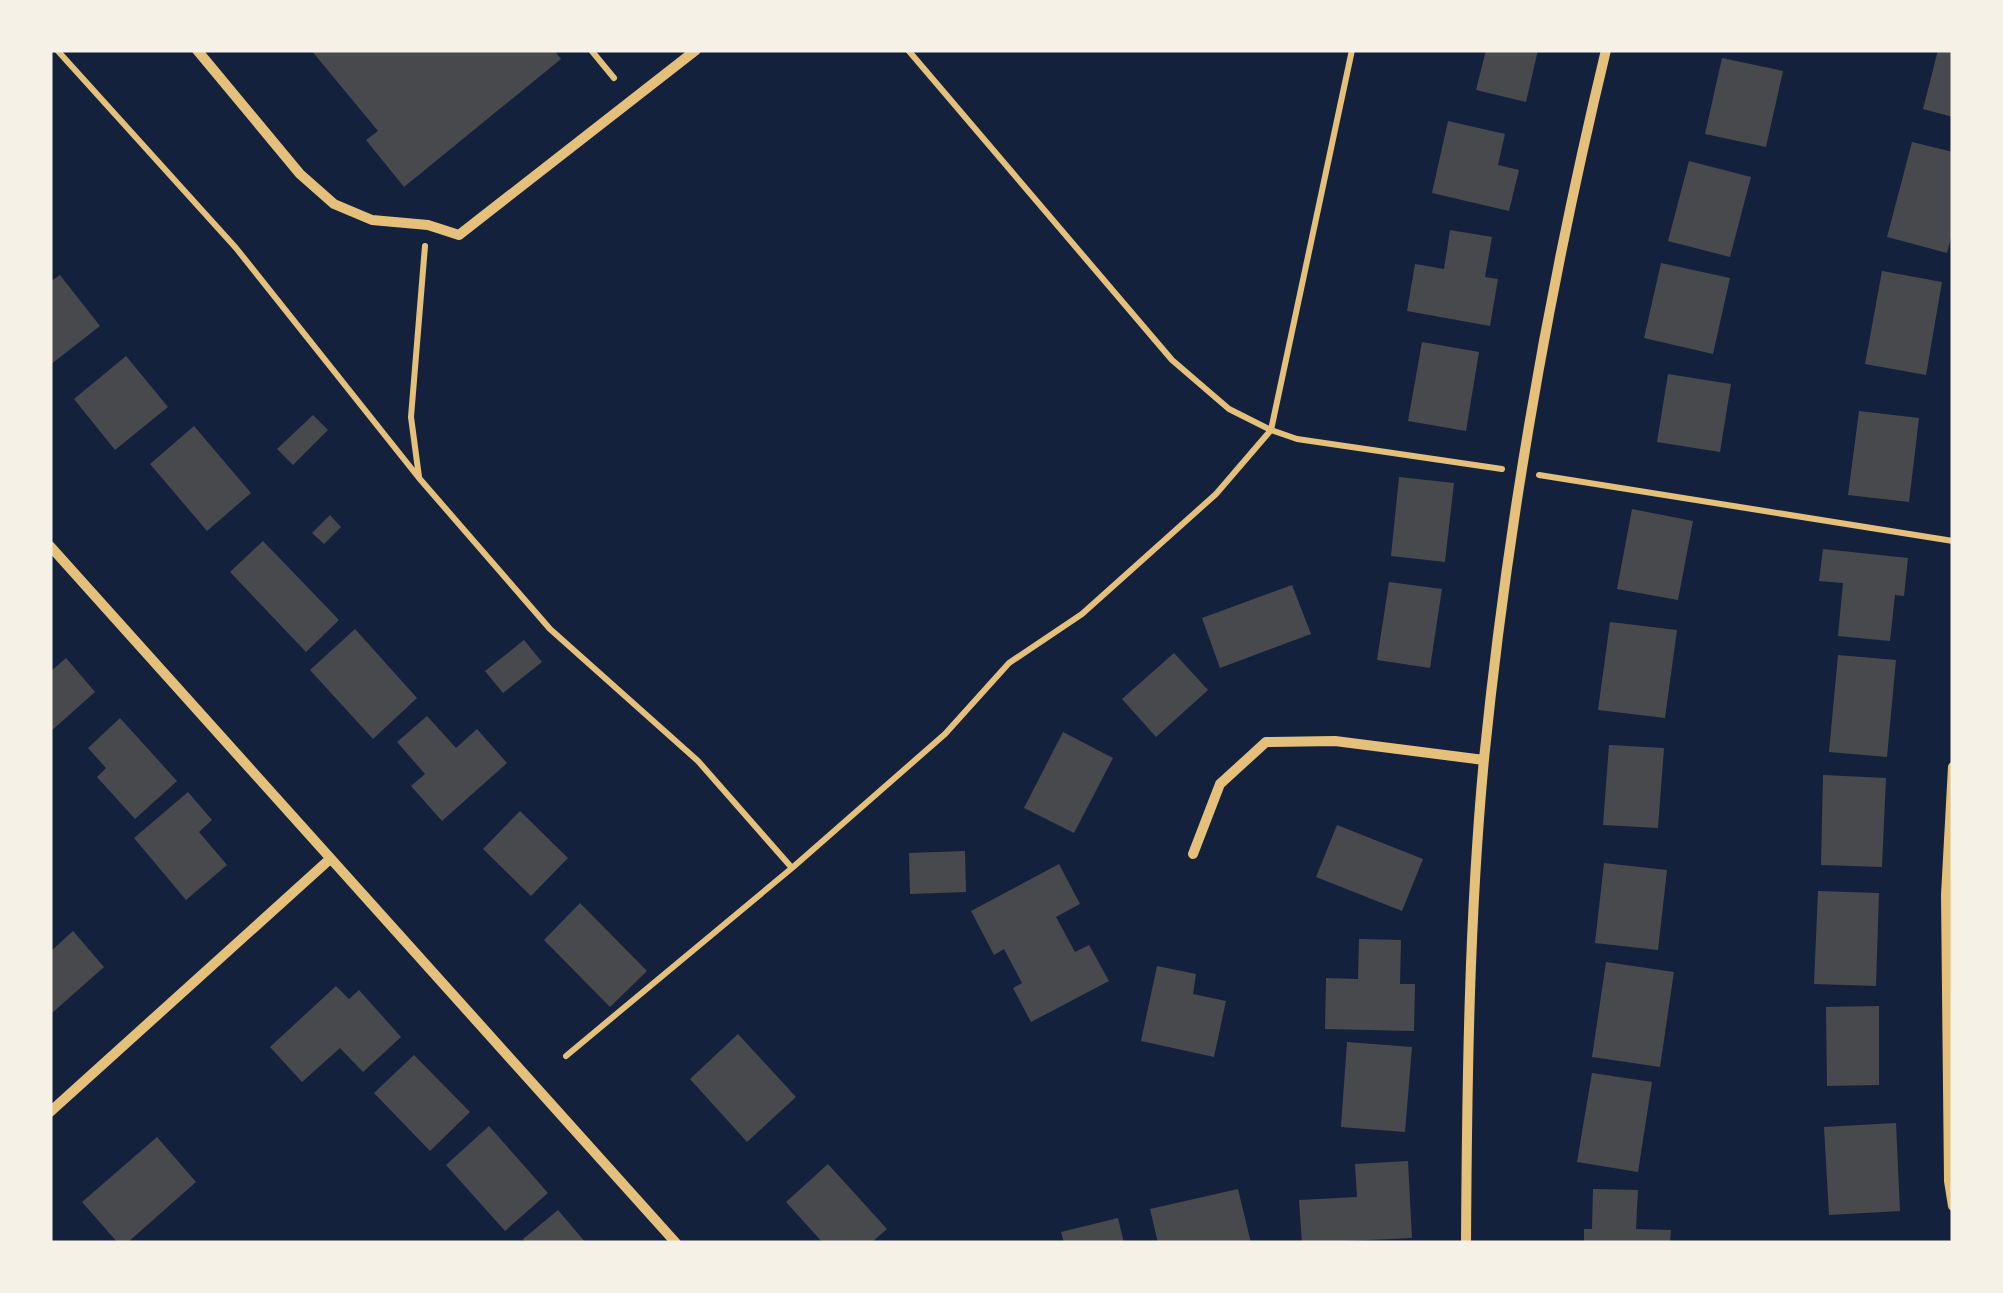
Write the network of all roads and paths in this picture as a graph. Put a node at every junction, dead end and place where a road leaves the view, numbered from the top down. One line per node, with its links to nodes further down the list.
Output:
1 (57, 50): 12 (path)
2 (196, 50): 9 (street)
3 (591, 50): 8 (path)
4 (696, 50): 9 (street)
5 (908, 50): 10 (path)
6 (1352, 50): 10 (path)
7 (1606, 50): 11 (street)
8 (614, 78)
9 (428, 225): 12 (path)
10 (1271, 430): 11 (path); 19 (path)
11 (1523, 472): 13 (path); 15 (street)
12 (419, 478): 19 (path)
13 (1953, 541)
14 (50, 546): 18 (street)
15 (1484, 760): 17 (street); 24 (street)
16 (1953, 767): 22 (street)
17 (1193, 854)
18 (330, 859): 21 (street); 23 (street)
19 (792, 868): 20 (path)
20 (566, 1056)
21 (50, 1112)
22 (1953, 1206)
23 (676, 1243)
24 (1466, 1243)

